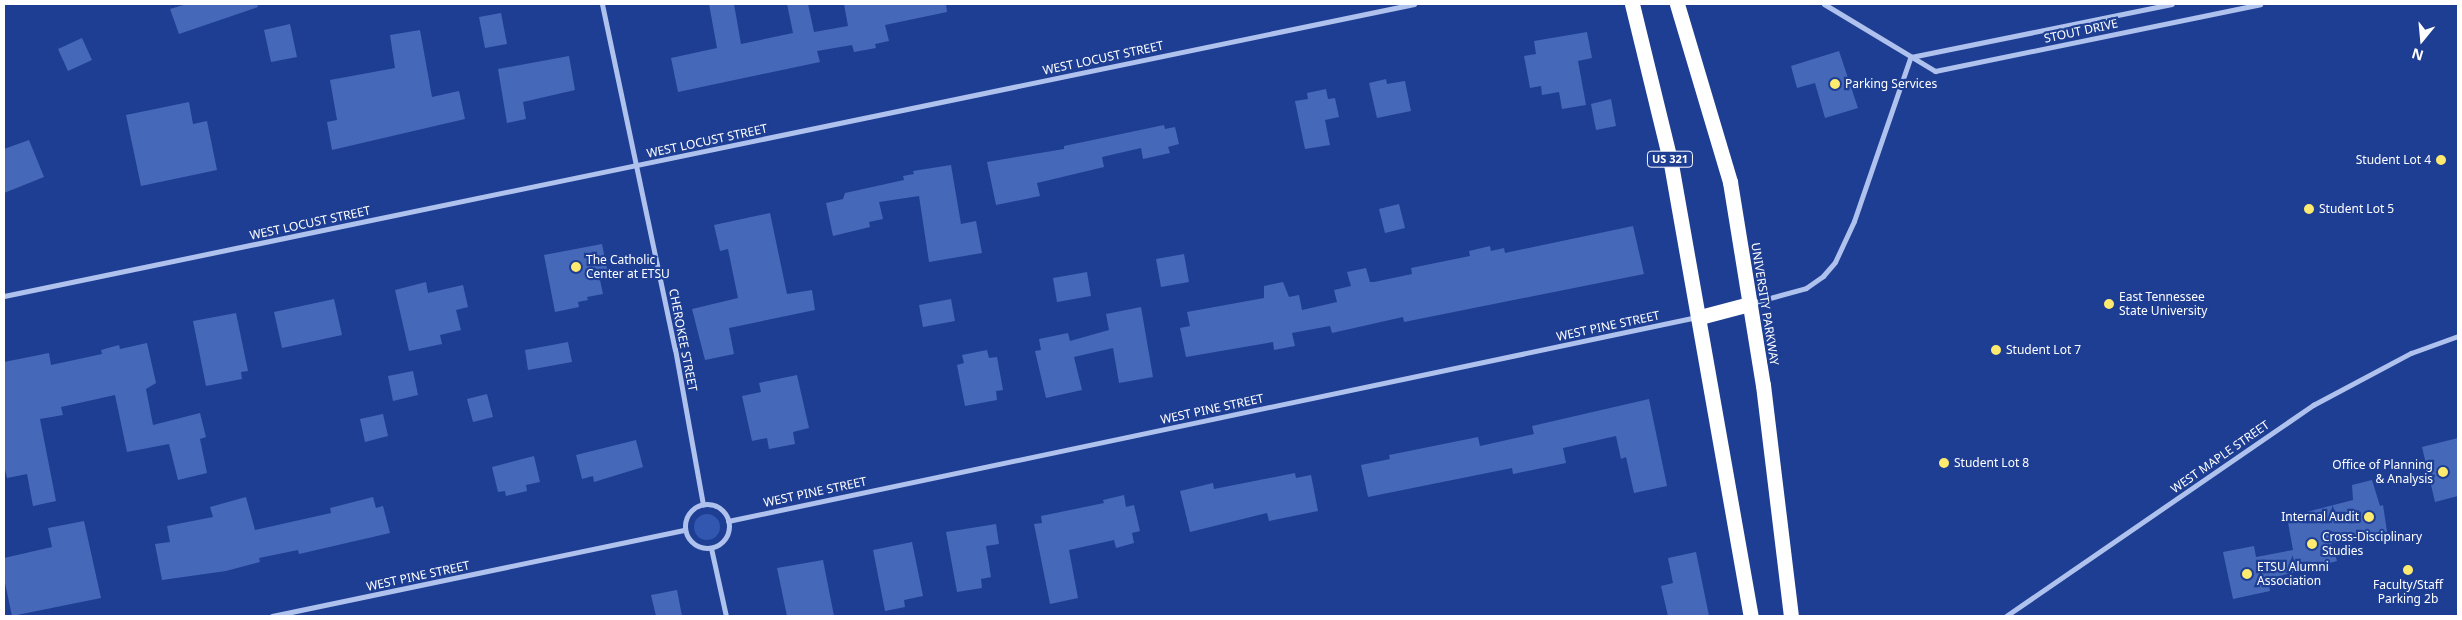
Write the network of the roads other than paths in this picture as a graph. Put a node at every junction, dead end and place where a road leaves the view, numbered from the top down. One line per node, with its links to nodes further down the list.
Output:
1 (602, 4): 9 (street, CHEROKEE STREET)
2 (1414, 4): 9 (street, WEST LOCUST STREET)
3 (1632, 4): 12 (highway, US 321)
4 (1677, 4): 11 (highway, UNIVERSITY PARKWAY)
5 (1824, 4): 8 (street, STOUT DRIVE)
6 (2172, 4): 8 (street, STOUT DRIVE)
7 (2260, 4): 8 (street, STOUT DRIVE)
8 (1910, 58): 11 (street)
9 (638, 166): 10 (street, WEST LOCUST STREET); 14 (street, CHEROKEE STREET)
10 (4, 296)
11 (1749, 304): 12 (highway); 21 (highway, UNIVERSITY PARKWAY)
12 (1700, 317): 15 (street, WEST PINE STREET); 20 (highway, US 321)
13 (2458, 336): 22 (street, WEST MAPLE STREET)
14 (703, 505): 15 (street); 16 (street)
15 (728, 520): 17 (street)
16 (685, 530): 17 (street); 18 (street, WEST PINE STREET)
17 (711, 548): 19 (street)
18 (272, 616)
19 (726, 616)
20 (1751, 616)
21 (1790, 616)
22 (2006, 616)

